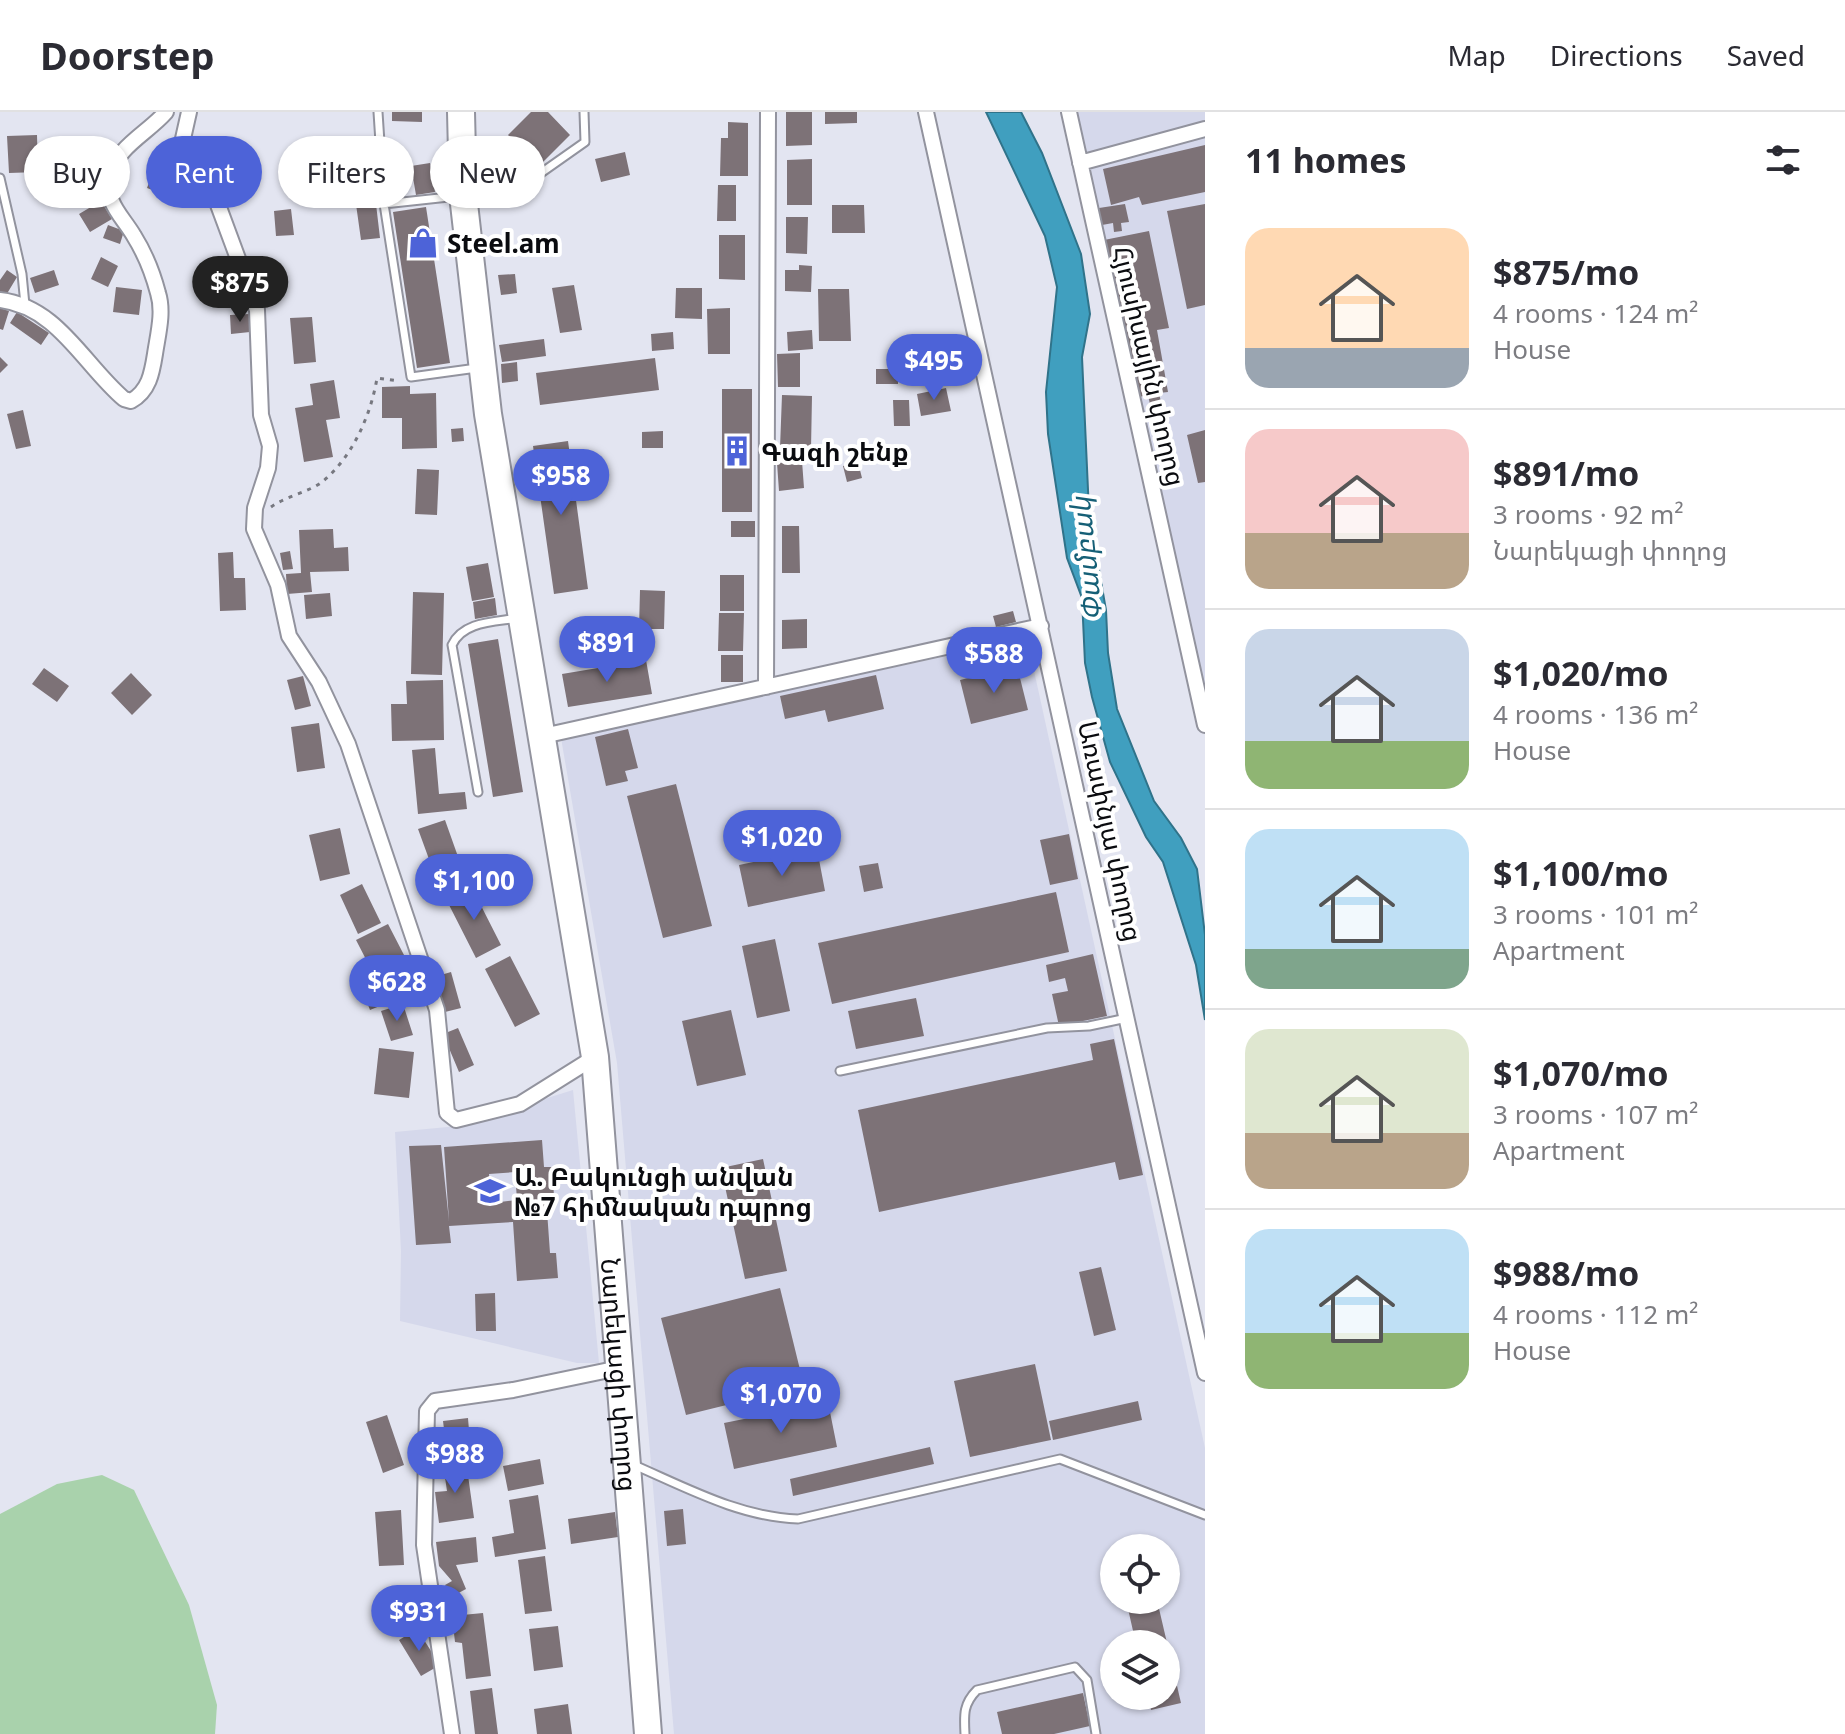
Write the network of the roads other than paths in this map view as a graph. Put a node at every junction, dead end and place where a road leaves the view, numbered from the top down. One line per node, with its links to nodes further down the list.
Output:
1 (166, 112): 18 (street)
2 (189, 112): 27 (street)
3 (378, 112): 10 (lane)
4 (461, 112): 11 (highway, Նարեկացի փողոց)
5 (584, 112): 13 (lane)
6 (768, 112): 22 (street)
7 (926, 112): 21 (street, Առափնյա փողոց)
8 (1069, 112): 12 (street, Հյուսիսային փողոց)
9 (1205, 129): 12 (street)
10 (380, 136)
11 (461, 136)
12 (1080, 163): 23 (street, Հյուսիսային փողոց)
13 (545, 170)
14 (0, 178): 18 (lane)
15 (385, 208): 19 (lane)
16 (465, 208): 19 (highway, Նարեկացի փողոց)
17 (0, 300): 18 (street)
18 (25, 305)
19 (483, 367): 20 (highway, Նարեկացի փողոց)
20 (524, 617): 24 (highway, Նարեկացի փողոց); 25 (lane)
21 (1041, 626): 22 (street); 26 (street, Առափնյա փողոց)
22 (766, 687): 24 (street)
23 (1205, 725)
24 (543, 736): 27 (highway, Նարեկացի փողոց)
25 (478, 792)
26 (1127, 1018): 28 (lane); 30 (street, Առափնյա փողոց)
27 (595, 1057): 29 (highway, Նարեկացի փողոց)
28 (840, 1071)
29 (619, 1368): 31 (highway, Նարեկացի փողոց); 33 (street)
30 (1205, 1373)
31 (625, 1461): 32 (lane); 34 (highway, Նարեկացի փողոց)
32 (1205, 1515)
33 (452, 1734)
34 (648, 1734)
35 (965, 1734): 36 (lane)
36 (1096, 1734)

